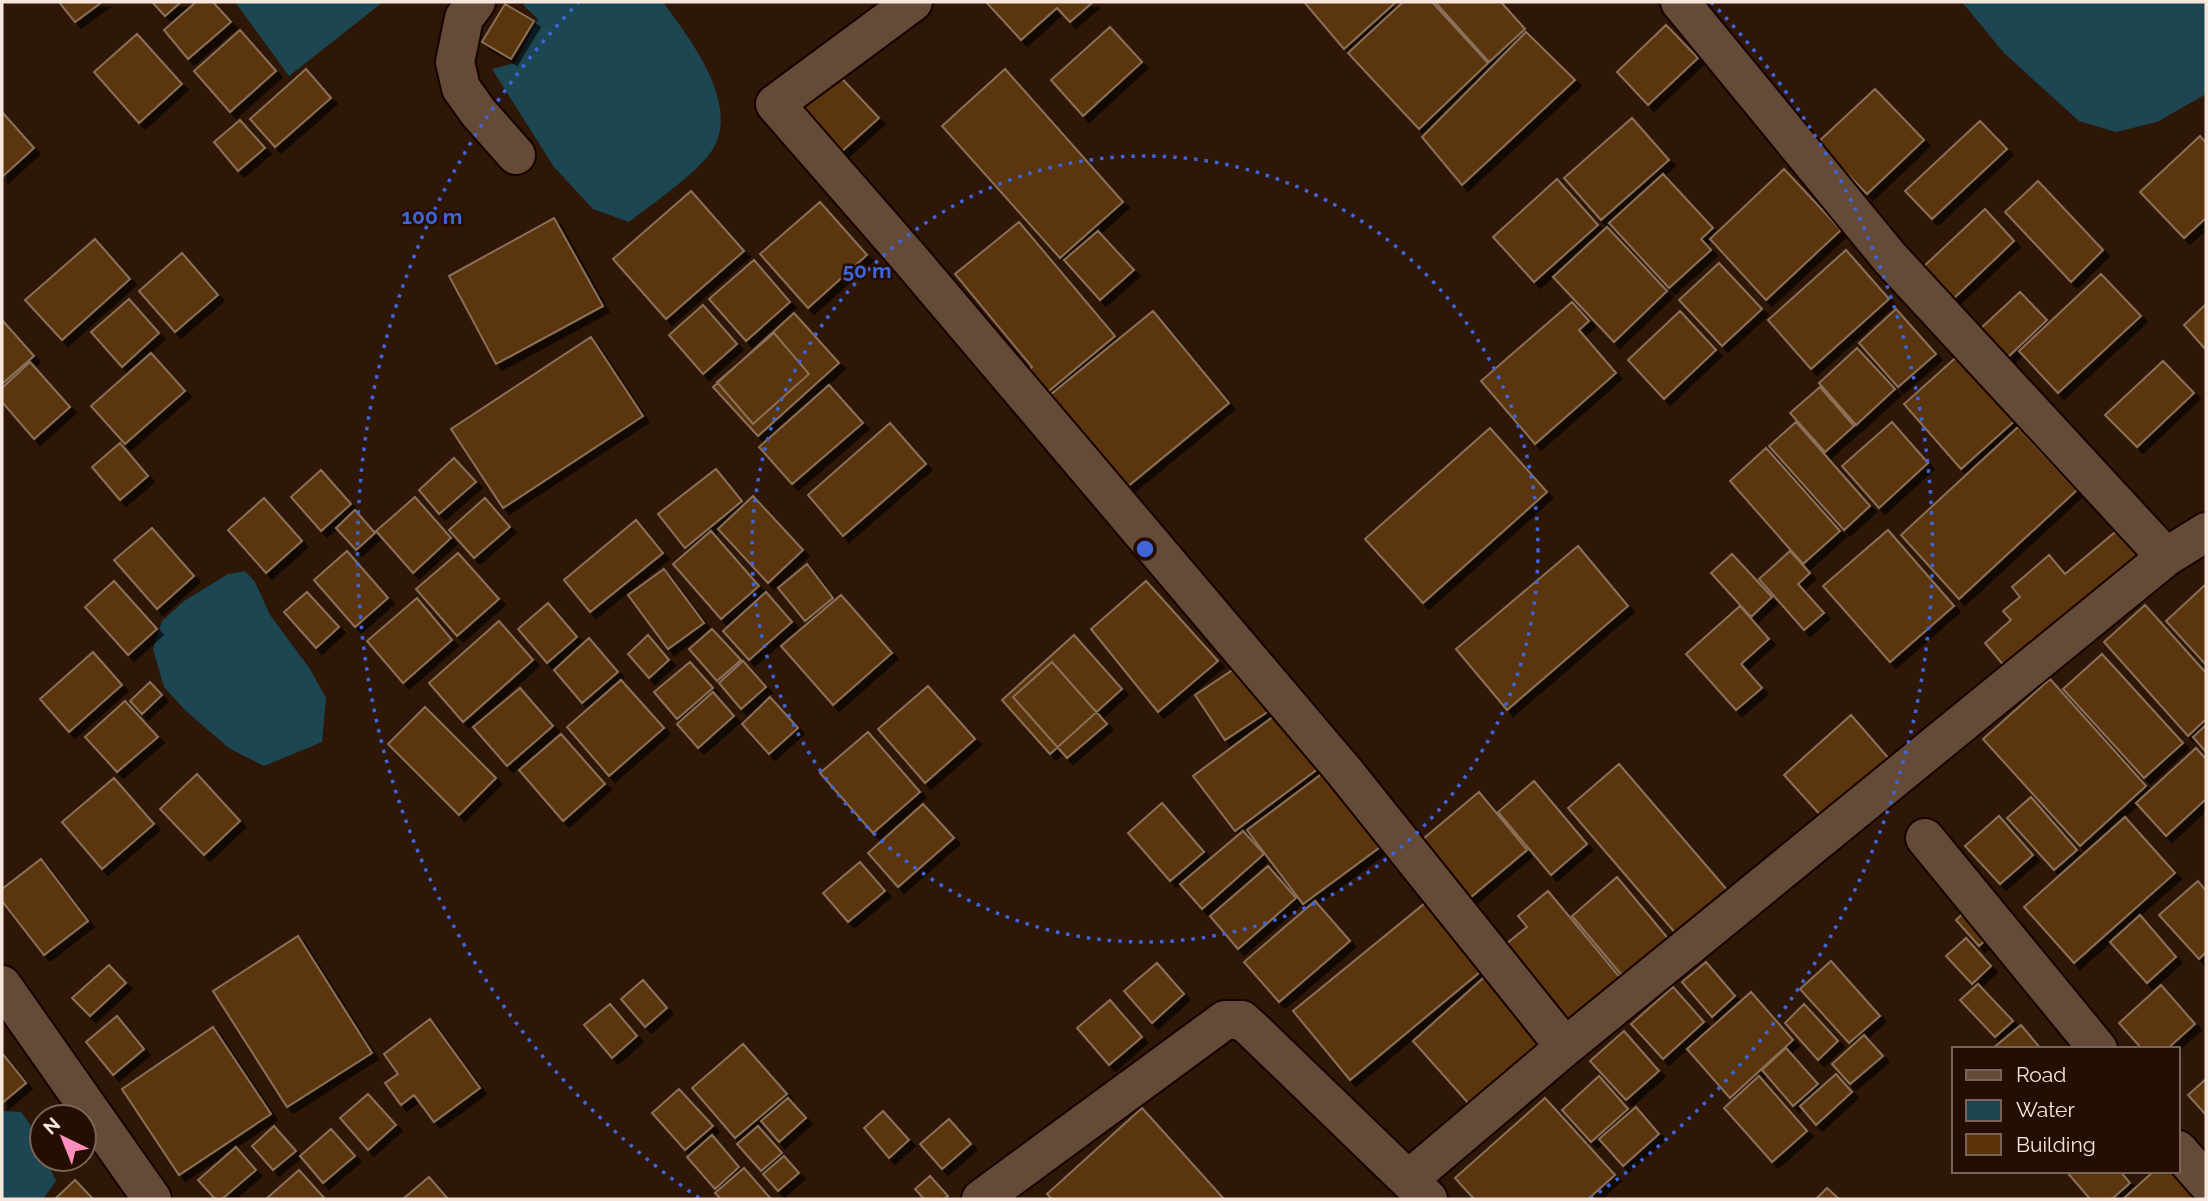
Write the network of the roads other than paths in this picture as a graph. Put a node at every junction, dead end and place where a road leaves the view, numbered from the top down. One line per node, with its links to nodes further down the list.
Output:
1 (476, 2): 4 (street)
2 (913, 2): 9 (street)
3 (1680, 2): 6 (street)
4 (516, 155)
5 (2206, 532): 6 (street)
6 (2166, 557): 9 (street)
7 (1925, 838): 10 (street)
8 (2, 985): 14 (street)
9 (1565, 1047): 13 (street)
10 (2096, 1047)
11 (2180, 1152): 12 (street)
12 (2206, 1182)
13 (1418, 1189): 15 (street)
14 (152, 1199)
15 (981, 1199)

